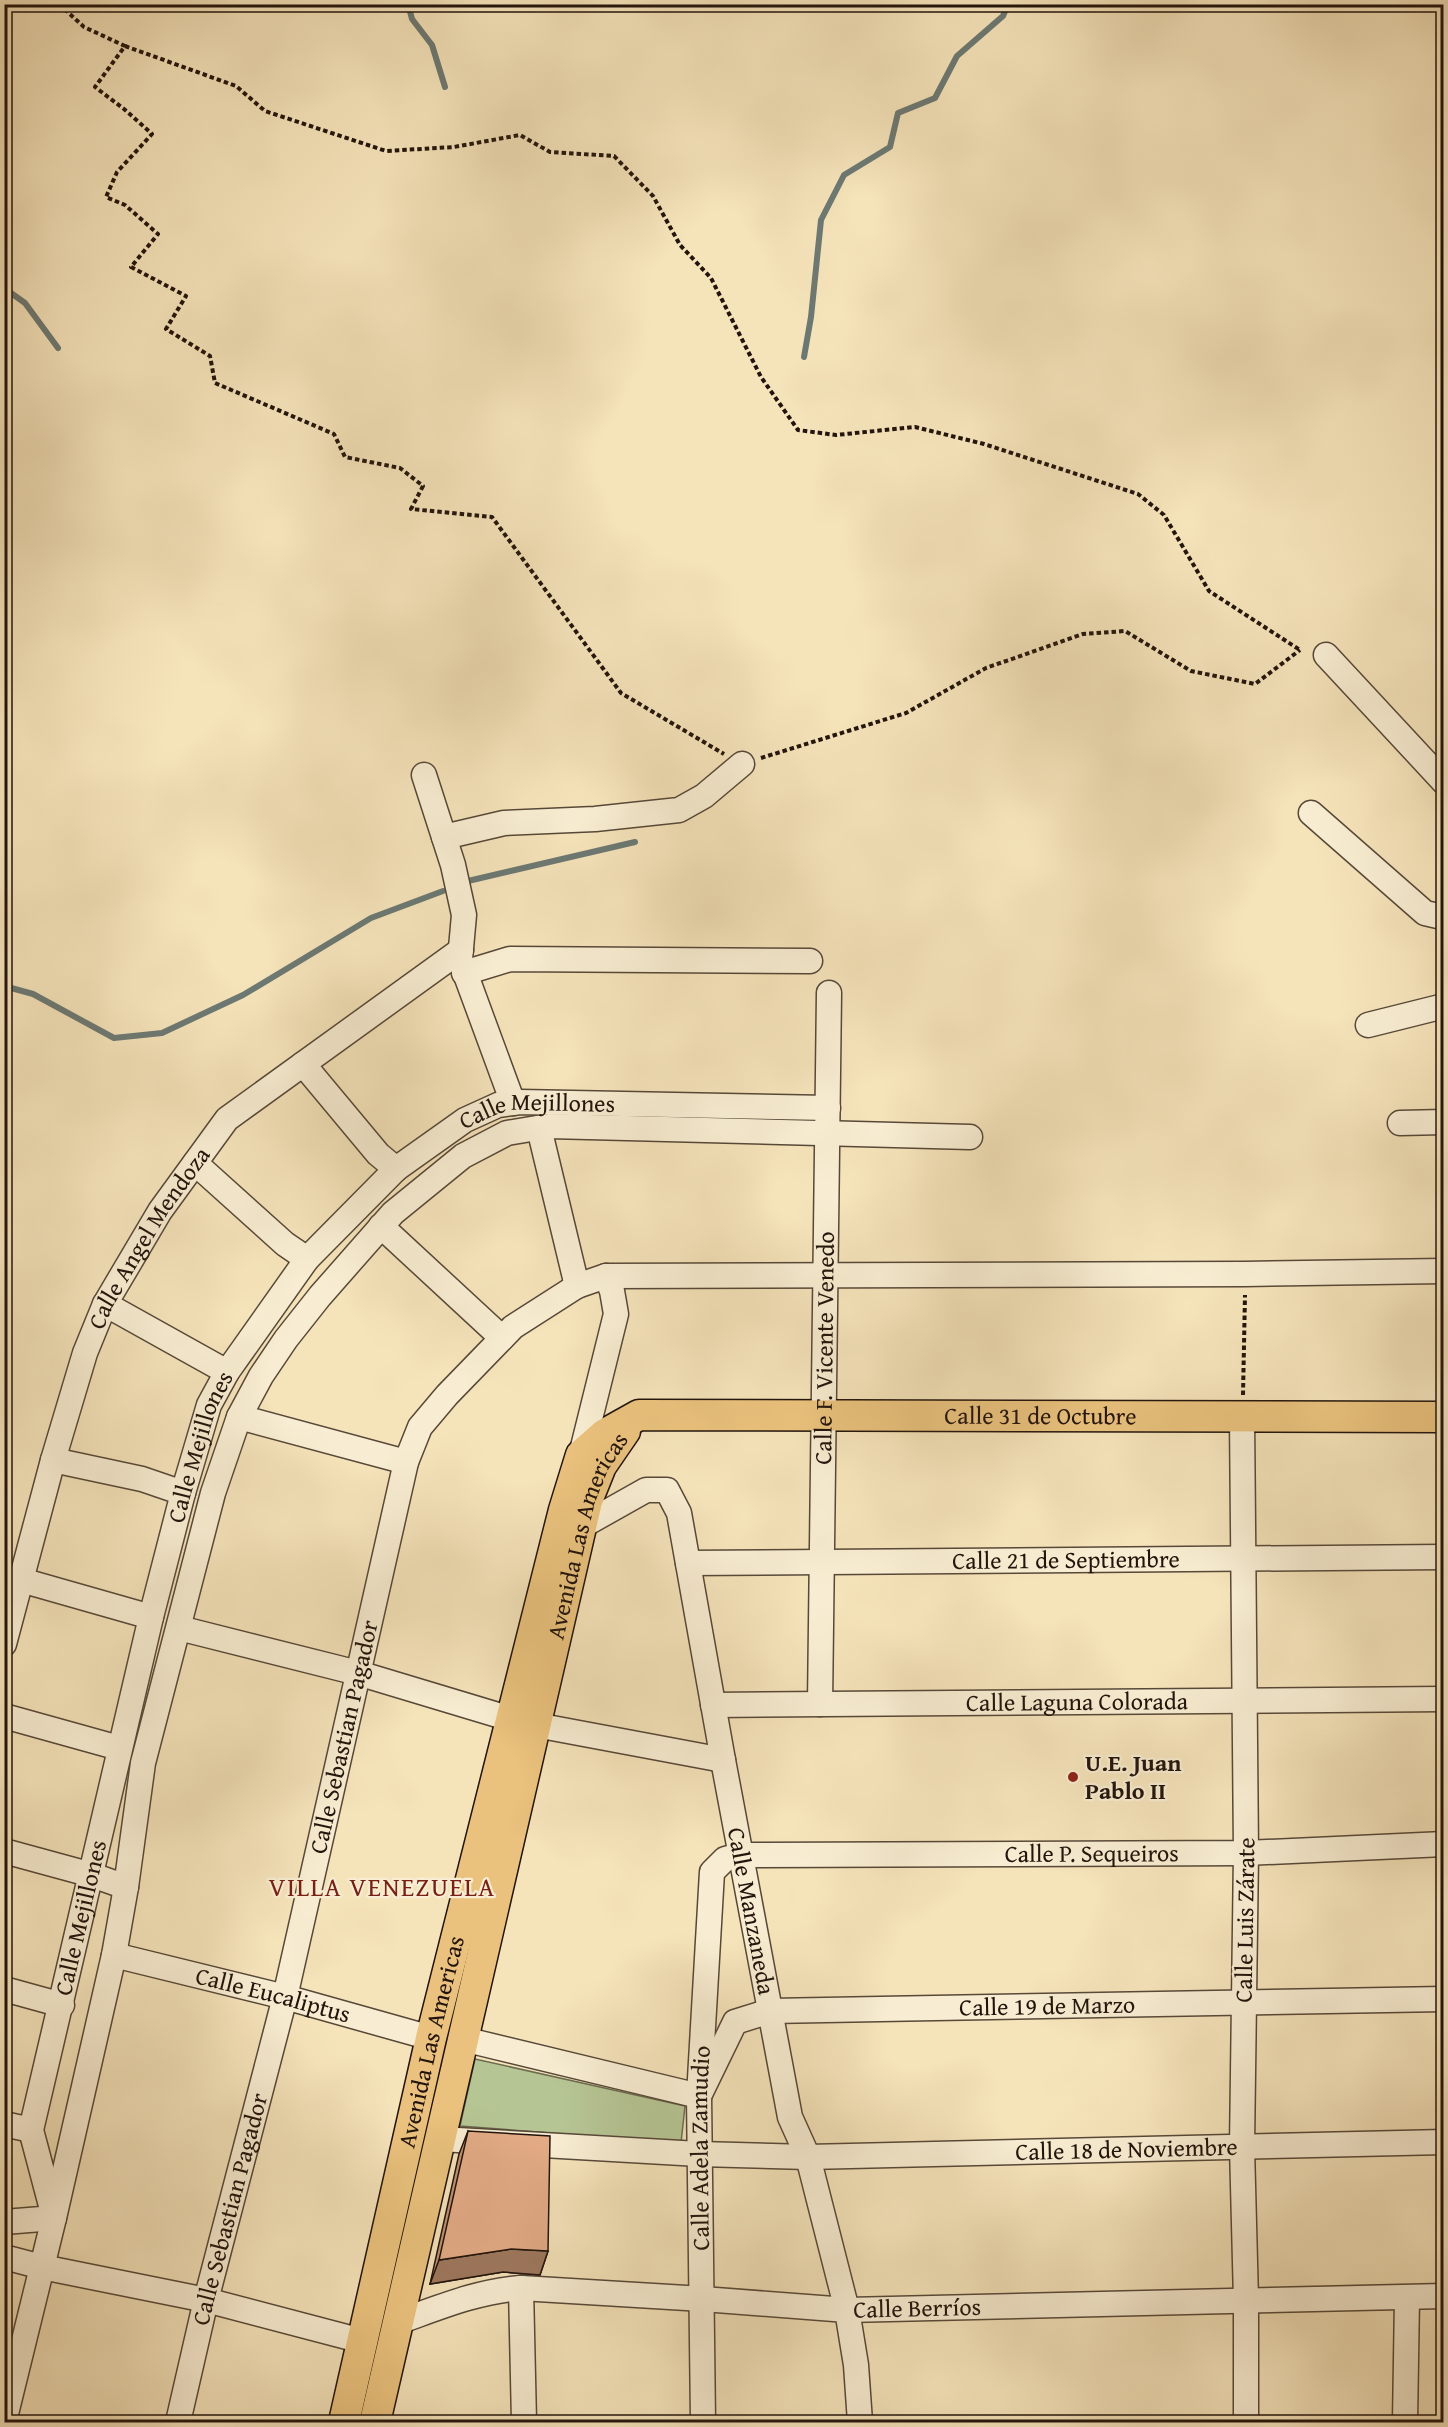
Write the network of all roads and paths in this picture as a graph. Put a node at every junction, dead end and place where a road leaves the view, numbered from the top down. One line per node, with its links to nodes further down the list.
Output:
1 (59, 4): 2 (path)
2 (126, 46): 3 (path); 5 (path)
3 (1300, 650): 4 (path); 5 (path)
4 (1326, 655): 7 (street)
5 (741, 764): 9 (street)
6 (424, 775): 9 (street)
7 (1443, 782)
8 (1311, 813): 10 (street)
9 (444, 837): 11 (street)
10 (1443, 915)
11 (462, 961): 12 (street, Calle Angel Mendoza); 16 (street, Calle Angel Mendoza); 17 (street)
12 (810, 961)
13 (829, 993): 18 (street, Calle F. Vicente Venedo)
14 (1443, 1006): 15 (street)
15 (1368, 1025)
16 (303, 1064): 23 (street, Calle Angel Mendoza); 24 (street)
17 (513, 1103): 18 (street, Calle Mejillones); 24 (street, Calle Mejillones)
18 (827, 1120): 21 (street, Calle Mejillones); 22 (street); 30 (street, Calle F. Vicente Venedo)
19 (1443, 1122): 20 (street)
20 (1400, 1123)
21 (539, 1128): 25 (street, Calle Mejillones); 31 (street)
22 (970, 1137)
23 (195, 1164): 26 (street); 32 (street, Calle Angel Mendoza)
24 (396, 1169): 26 (street, Calle Mejillones)
25 (381, 1226): 33 (street); 37 (street, Calle Mejillones)
26 (307, 1259): 34 (street, Calle Mejillones)
27 (1443, 1271): 28 (street, Calle Sebastian Pagador)
28 (1245, 1274): 30 (street, Calle Sebastian Pagador); 38 (path)
29 (606, 1276): 30 (street, Calle Sebastian Pagador); 31 (street, Calle Sebastian Pagador); 40 (street)
30 (825, 1276): 36 (street, Calle F. Vicente Venedo)
31 (577, 1286): 33 (street, Calle Sebastian Pagador)
32 (105, 1304): 34 (street); 41 (street, Calle Angel Mendoza)
33 (502, 1338): 42 (street, Calle Sebastian Pagador)
34 (227, 1372): 43 (street, Calle Mejillones)
35 (639, 1415): 36 (main road, Calle 31 de Octubre); 40 (main road, Avenida Las Americas); 44 (main road, Avenida Las Americas)
36 (823, 1416): 38 (main road, Calle 31 de Octubre); 47 (street, Calle F. Vicente Venedo)
37 (239, 1417): 42 (street); 51 (street, Calle Mejillones)
38 (1242, 1417): 39 (main road, Calle 31 de Octubre); 46 (street, Calle Luis Zárate)
39 (1443, 1417)
40 (581, 1455): 59 (main road, Avenida Las Americas)
41 (53, 1460): 43 (street); 49 (street, Calle Angel Mendoza)
42 (406, 1462): 53 (street, Calle Sebastian Pagador)
43 (183, 1493): 50 (street, Calle Mejillones)
44 (582, 1526): 48 (street, Calle Manzaneda); 59 (main road, Avenida Las Americas)
45 (1443, 1557): 46 (street, Calle 21 de Septiembre)
46 (1243, 1558): 47 (street, Calle 21 de Septiembre); 55 (street, Calle Luis Zárate)
47 (822, 1562): 48 (street, Calle 21 de Septiembre); 56 (street, Calle F. Vicente Venedo)
48 (688, 1563): 57 (street, Calle Manzaneda)
49 (21, 1580): 50 (street); 52 (street, Calle Angel Mendoza)
50 (151, 1617): 60 (street, Calle Mejillones)
51 (179, 1628): 53 (street); 67 (street, Calle Mejillones)
52 (4, 1644)
53 (358, 1673): 59 (street); 70 (street, Calle Sebastian Pagador)
54 (1443, 1699): 55 (street, Calle Laguna Colorada)
55 (1245, 1701): 56 (street, Calle Laguna Colorada); 64 (street, Calle Luis Zárate)
56 (820, 1704): 57 (street, Calle Laguna Colorada)
57 (713, 1705): 61 (street, Calle Manzaneda)
58 (4, 1716): 60 (street)
59 (523, 1722): 61 (street); 75 (main road, Avenida Las Americas); 76 (main road, Avenida Las Americas)
60 (119, 1748): 66 (street, Calle Mejillones)
61 (723, 1760): 65 (street, Calle Manzaneda)
62 (1443, 1844): 64 (street, Calle P. Sequeiros)
63 (4, 1851): 66 (street)
64 (1246, 1852): 65 (street, Calle P. Sequeiros); 72 (street, Calle Luis Zárate)
65 (741, 1856): 74 (street, Calle Manzaneda); 77 (street, Calle Adela Zamudio)
66 (92, 1875): 67 (street); 73 (street, Calle Mejillones)
67 (126, 1887): 68 (street, Calle Mejillones)
68 (114, 1955): 70 (street, Calle Eucaliptus); 85 (street, Calle Mejillones)
69 (4, 1989): 73 (street)
70 (285, 1997): 75 (street, Calle Eucaliptus); 93 (street, Calle Sebastian Pagador)
71 (1443, 2000): 72 (street, Calle 19 de Marzo)
72 (1244, 2002): 74 (street, Calle 19 de Marzo); 82 (street, Calle Luis Zárate)
73 (62, 2005): 79 (street, Calle Mejillones)
74 (770, 2011): 77 (street, Calle 19 de Marzo); 84 (street, Calle Manzaneda)
75 (431, 2038): 97 (main road, Avenida Las Americas)
76 (463, 2039): 77 (street); 80 (main road, Avenida Las Americas)
77 (699, 2096): 83 (street, Calle Adela Zamudio)
78 (4, 2124): 79 (street)
79 (31, 2130): 85 (street, Calle Mejillones)
80 (440, 2139): 83 (street); 96 (main road, Avenida Las Americas)
81 (1443, 2142): 82 (street, Calle 18 de Noviembre)
82 (1242, 2147): 84 (street, Calle 18 de Noviembre); 94 (street, Calle Luis Zárate)
83 (699, 2154): 84 (street); 92 (street, Calle Adela Zamudio)
84 (808, 2157): 95 (street, Calle Manzaneda)
85 (54, 2218): 86 (street); 88 (street, Calle Mejillones)
86 (4, 2222)
87 (4, 2257): 88 (street)
88 (42, 2267): 93 (street); 98 (street, Calle Mejillones)
89 (521, 2288): 92 (street, Calle Berríos); 96 (street, Calle Berríos); 102 (street)
90 (1443, 2296): 91 (street, Calle Berríos)
91 (1407, 2298): 94 (street, Calle Berríos); 106 (street)
92 (703, 2299): 95 (street, Calle Berríos); 103 (street, Calle Adela Zamudio)
93 (206, 2300): 97 (street); 99 (street, Calle Sebastian Pagador)
94 (1246, 2300): 95 (street, Calle Berríos); 105 (street, Calle Luis Zárate)
95 (847, 2310): 104 (street, Calle Manzaneda)
96 (398, 2322): 101 (main road, Avenida Las Americas)
97 (362, 2341): 100 (main road, Avenida Las Americas)
98 (4, 2422)
99 (178, 2422)
100 (344, 2422)
101 (375, 2422)
102 (524, 2422)
103 (703, 2422)
104 (860, 2422)
105 (1245, 2422)
106 (1405, 2422)

